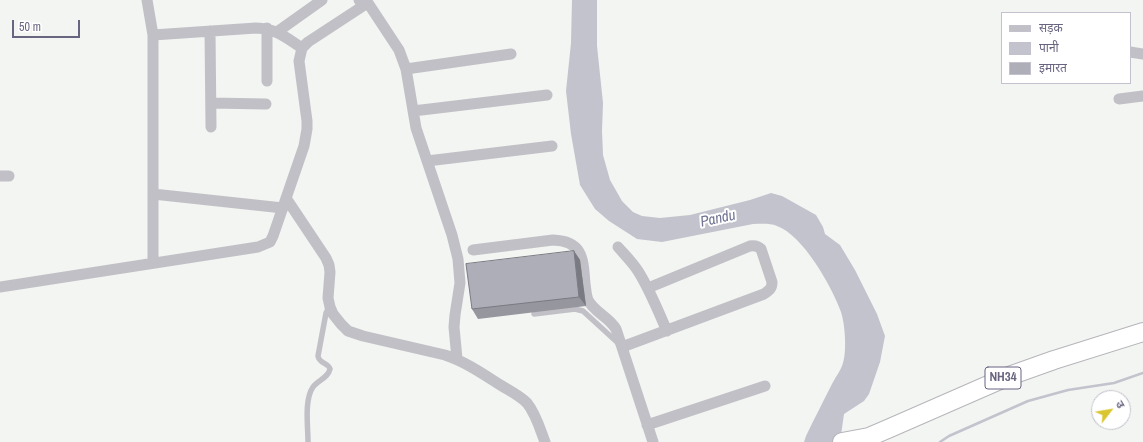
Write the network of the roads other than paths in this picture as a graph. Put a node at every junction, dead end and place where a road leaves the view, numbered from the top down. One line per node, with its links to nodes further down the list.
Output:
1 (147, 0): 6 (street)
2 (322, 0): 4 (street)
3 (366, 2): 7 (street); 11 (street)
4 (272, 30): 5 (street); 7 (street); 12 (street)
5 (210, 31): 6 (street); 16 (street)
6 (153, 35): 22 (street)
7 (302, 48): 23 (street)
8 (1131, 52): 10 (street)
9 (512, 54): 11 (street)
10 (1143, 54)
11 (406, 68): 18 (street)
12 (267, 81)
13 (547, 95): 18 (street)
14 (1143, 96): 15 (street)
15 (1119, 99)
16 (211, 104): 17 (street); 19 (street)
17 (266, 104)
18 (413, 111): 21 (street)
19 (211, 127)
20 (552, 146): 21 (street)
21 (428, 161): 34 (street)
22 (153, 194): 23 (street); 26 (street)
23 (285, 203): 26 (street); 29 (street)
24 (618, 247): 28 (street)
25 (473, 250): 33 (street)
26 (153, 263): 27 (street)
27 (0, 287)
28 (648, 288): 31 (street); 31 (street)
29 (330, 307): 34 (street); 37 (lane)
30 (534, 314): 33 (lane)
31 (667, 331): 33 (street)
32 (1143, 332): 40 (highway, NH34)
33 (622, 347): 36 (street)
34 (457, 359): 38 (street)
35 (765, 386): 36 (street)
36 (647, 425): 39 (street)
37 (308, 442)
38 (545, 442)
39 (653, 442)
40 (842, 442)

